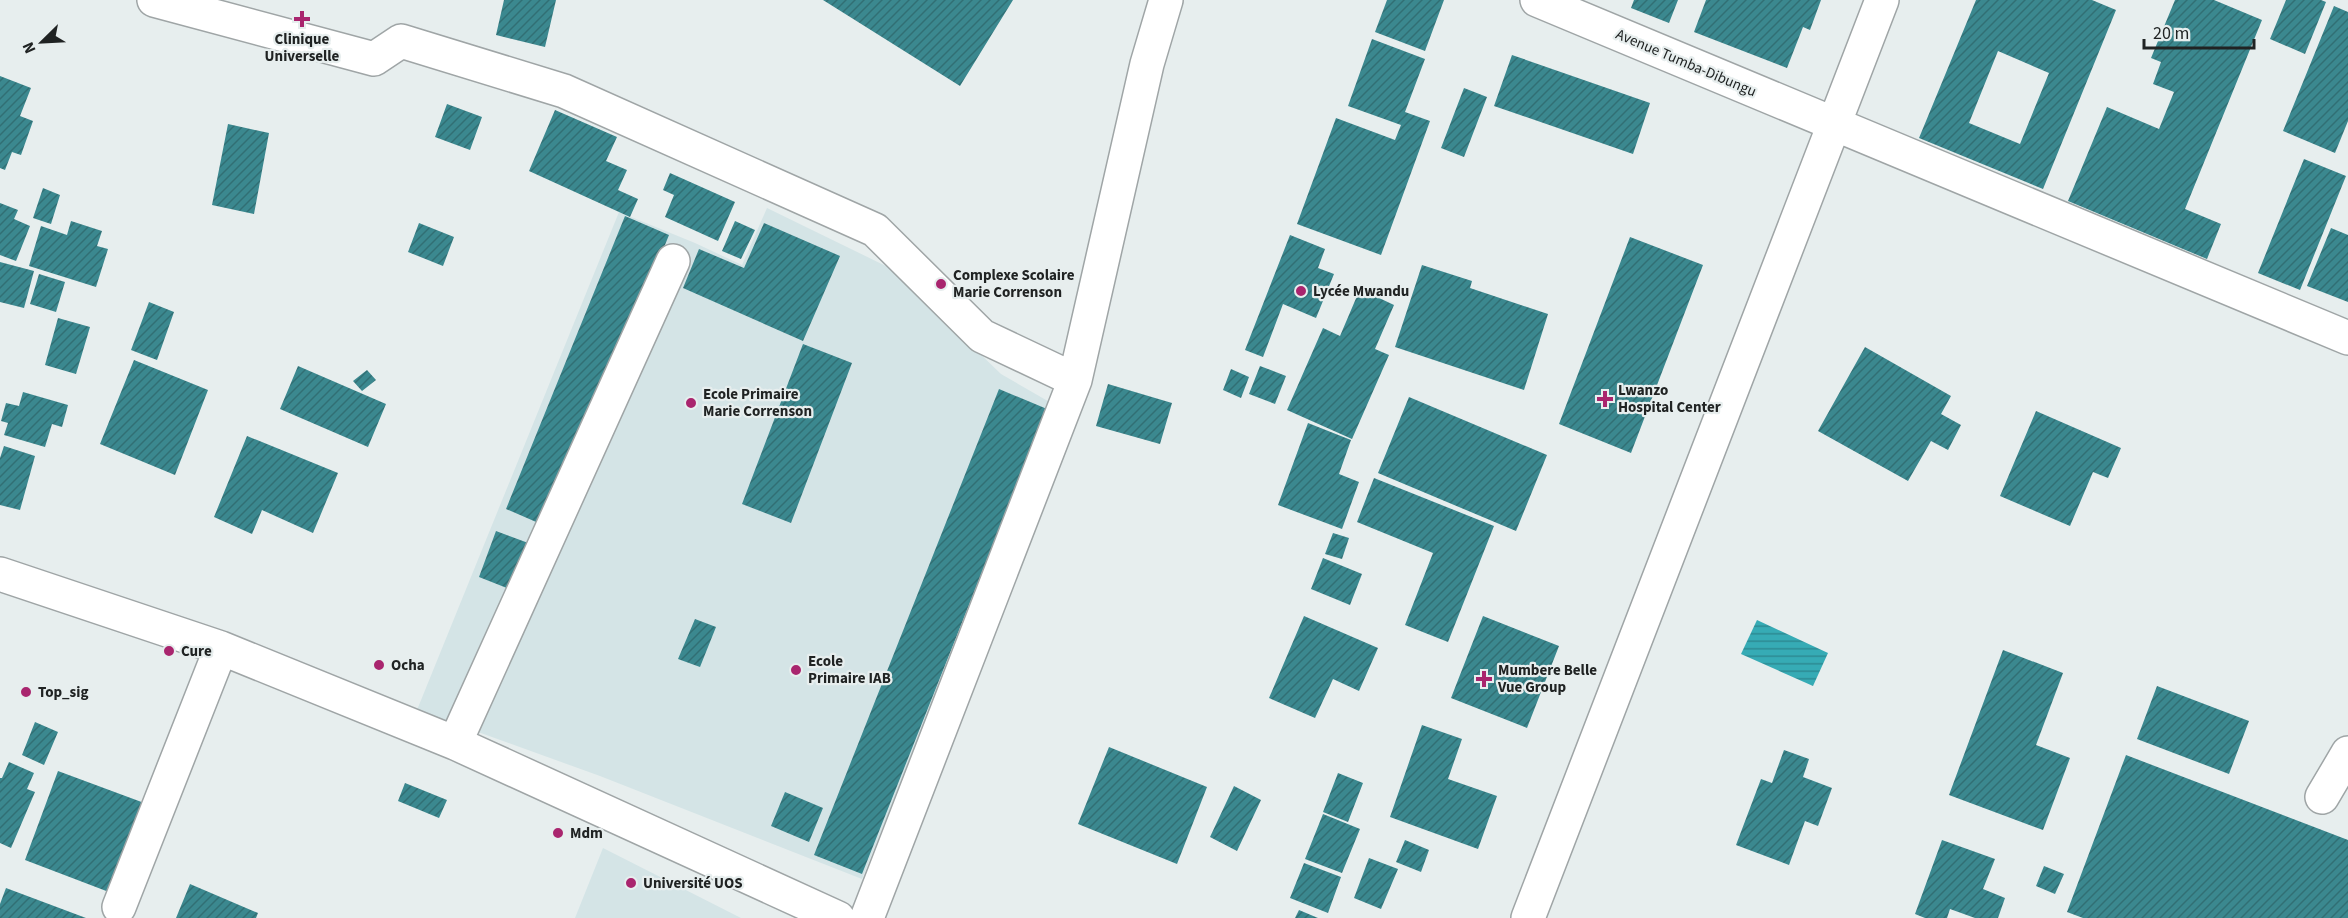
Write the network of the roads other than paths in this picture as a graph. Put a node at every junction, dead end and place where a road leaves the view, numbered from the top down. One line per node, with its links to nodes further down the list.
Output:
1 (154, 0): 8 (street)
2 (1166, 0): 8 (street)
3 (1537, 0): 5 (street, Avenue Tumba-Dibungu)
4 (1882, 0): 5 (street)
5 (1835, 126): 7 (street, Avenue Tumba-Dibungu); 17 (street)
6 (673, 261): 11 (street)
7 (2348, 338)
8 (1075, 380): 16 (street)
9 (0, 574): 10 (street)
10 (221, 648): 11 (street); 14 (street)
11 (455, 743): 15 (street)
12 (2348, 753): 13 (street)
13 (2322, 797)
14 (119, 907)
15 (838, 918)
16 (867, 918)
17 (1528, 918)

